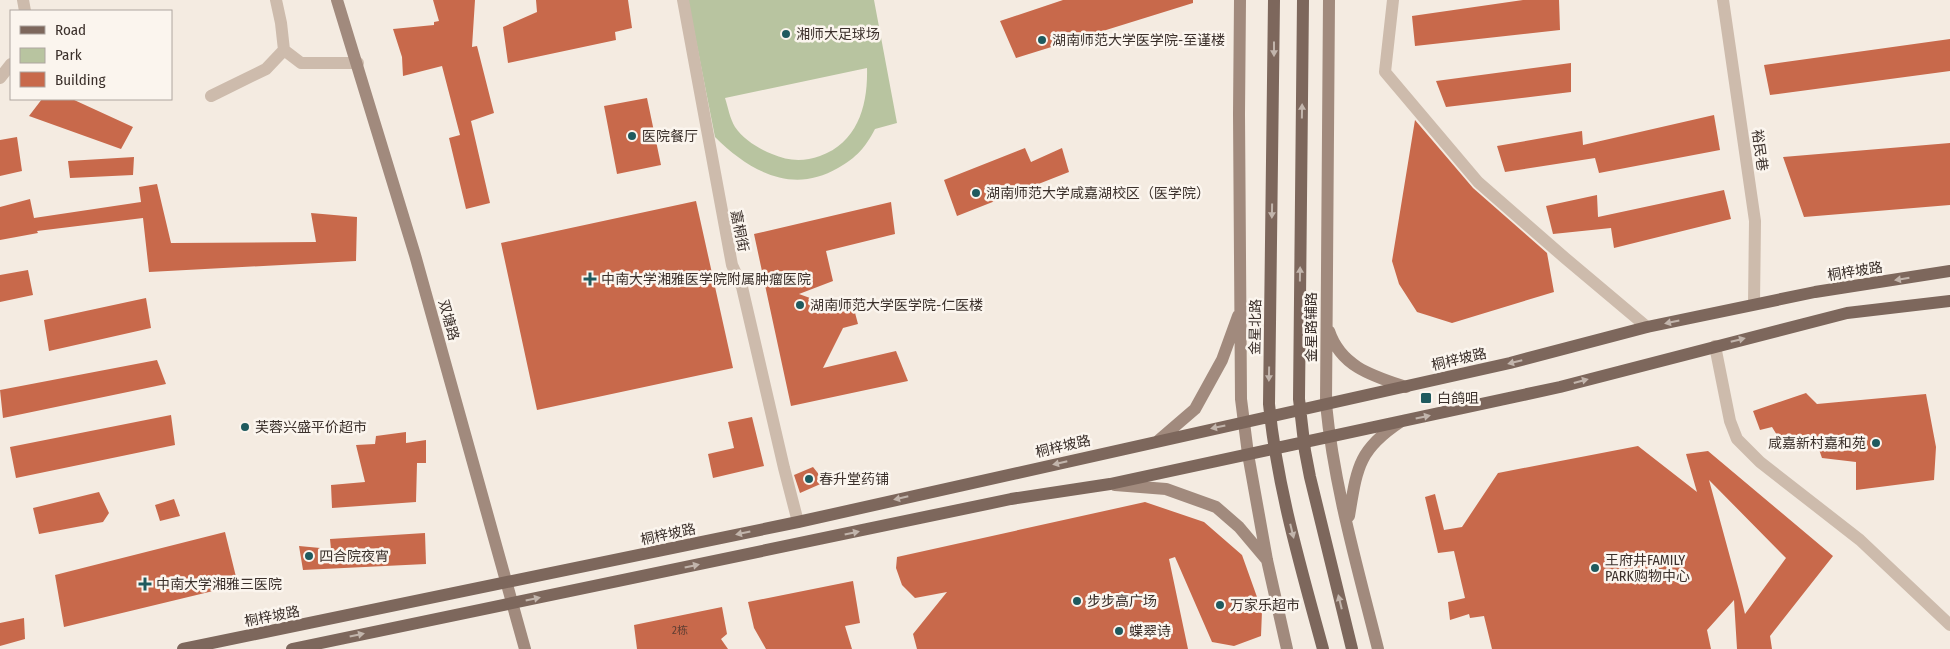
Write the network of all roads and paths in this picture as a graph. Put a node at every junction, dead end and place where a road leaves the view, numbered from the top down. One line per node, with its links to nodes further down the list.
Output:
1 (276, 0): 10 (street)
2 (337, 0): 11 (street, 双塘路)
3 (683, 0): 34 (street, 嘉桐街)
4 (1240, 0): 18 (street)
5 (1274, 0): 25 (main road, 金星北路, one-way to 25)
6 (1303, 0): 24 (main road, one-way to 6)
7 (1329, 0): 19 (street, 金星路辅路)
8 (1393, 0): 20 (street)
9 (1723, 0): 17 (street, 裕民巷)
10 (284, 50): 11 (street); 14 (street)
11 (358, 63): 37 (street, 双塘路)
12 (10, 65): 13 (street)
13 (0, 78)
14 (211, 96)
15 (1950, 271): 17 (main road, 桐梓坡路, one-way to 17)
16 (1950, 301): 21 (main road, one-way to 16)
17 (1754, 304): 20 (main road, 桐梓坡路, one-way to 20)
18 (1240, 309): 26 (street); 29 (street)
19 (1326, 325): 22 (street); 23 (street, 金星路辅路)
20 (1648, 327): 22 (main road, 桐梓坡路, one-way to 22)
21 (1715, 346): 27 (main road, one-way to 21); 39 (street)
22 (1406, 387): 23 (main road, 桐梓坡路)
23 (1326, 404): 24 (main road, 桐梓坡路); 28 (street, 金星路辅路)
24 (1300, 410): 25 (main road, 桐梓坡路); 30 (main road)
25 (1270, 416): 26 (main road, 桐梓坡路); 31 (main road, 金星北路)
26 (1243, 422): 29 (main road, 桐梓坡路, one-way to 29); 32 (street)
27 (1400, 422): 28 (main road); 35 (street)
28 (1329, 437): 30 (main road); 35 (street, 金星路辅路)
29 (1159, 440): 34 (main road, 桐梓坡路, one-way to 34)
30 (1304, 442): 31 (main road); 45 (main road, one-way to 30)
31 (1274, 448): 32 (main road); 44 (main road, 金星北路, one-way to 44)
32 (1248, 454): 33 (main road); 36 (street)
33 (1110, 484): 36 (street); 38 (main road, one-way to 33)
34 (798, 522): 37 (main road, 桐梓坡路, one-way to 37)
35 (1348, 523): 46 (street, 金星路辅路)
36 (1267, 560): 43 (street)
37 (507, 582): 38 (street, 双塘路); 40 (main road, 桐梓坡路)
38 (512, 603): 41 (main road, one-way to 38); 42 (street, 双塘路)
39 (1950, 625)
40 (182, 649)
41 (292, 649)
42 (526, 649)
43 (1287, 649)
44 (1322, 649)
45 (1352, 649)
46 (1378, 649)

